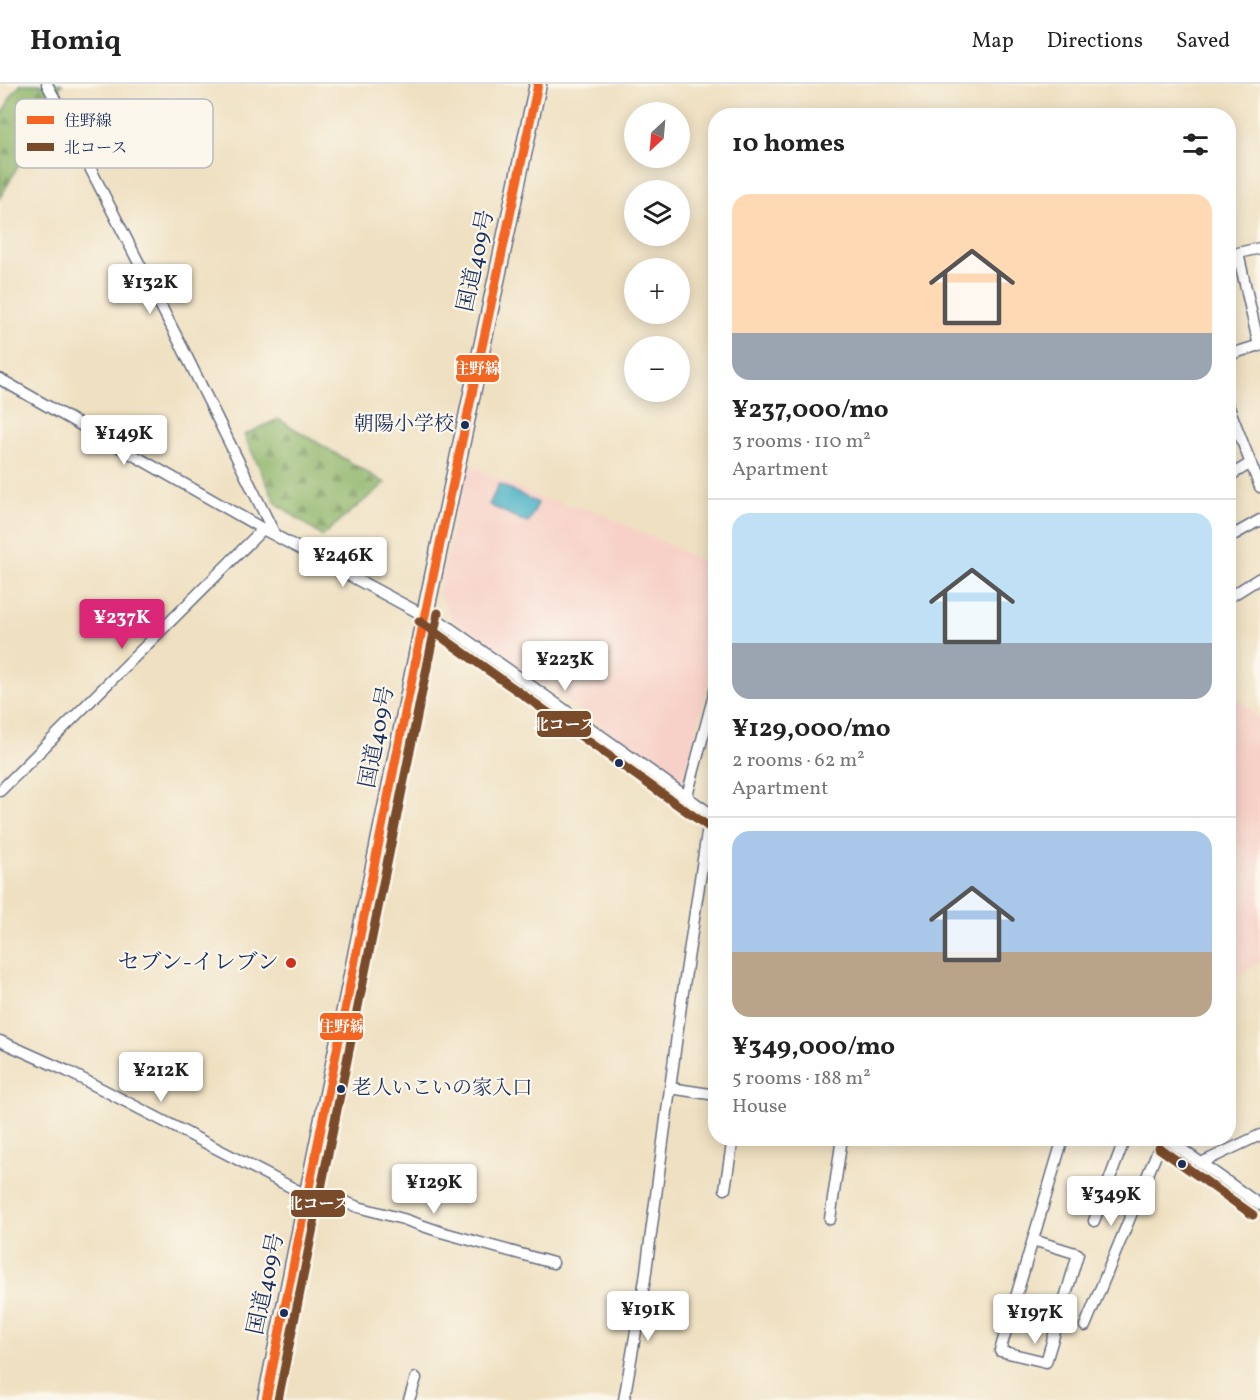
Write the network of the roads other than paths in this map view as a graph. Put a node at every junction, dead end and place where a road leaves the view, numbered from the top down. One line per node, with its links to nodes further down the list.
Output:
1 (47, 84): 3 (street)
2 (538, 84): 19 (highway, 国道409号)
3 (55, 99)
4 (90, 168): 16 (street)
5 (1260, 248): 6 (street)
6 (1259, 345): 7 (street)
7 (1236, 352)
8 (0, 379): 14 (street)
9 (1236, 427): 10 (street)
10 (1251, 463): 11 (street); 12 (street)
11 (1236, 472)
12 (1260, 487)
13 (1260, 520): 15 (street)
14 (263, 529): 16 (street); 21 (street)
15 (1236, 534)
16 (275, 535): 19 (street)
17 (1260, 578): 18 (street)
18 (1236, 593)
19 (426, 614): 22 (street); 37 (highway, 国道409号)
20 (708, 717): 22 (street)
21 (0, 791)
22 (687, 796): 23 (street)
23 (708, 812)
24 (708, 841): 26 (street)
25 (0, 1041): 37 (street)
26 (670, 1088): 27 (street); 47 (street)
27 (708, 1094)
28 (1260, 1135): 35 (street)
29 (732, 1146): 36 (street)
30 (841, 1146): 39 (street)
31 (1061, 1146): 41 (street)
32 (1122, 1146): 40 (street)
33 (1162, 1146): 43 (street)
34 (1177, 1146): 35 (street)
35 (1201, 1163): 38 (street)
36 (725, 1189)
37 (308, 1192): 42 (street); 45 (highway, 国道409号)
38 (1260, 1205)
39 (830, 1219)
40 (1094, 1221)
41 (1033, 1240): 41 (street)
42 (553, 1263)
43 (1085, 1326)
44 (416, 1378): 46 (street)
45 (266, 1400)
46 (409, 1400)
47 (624, 1400)

